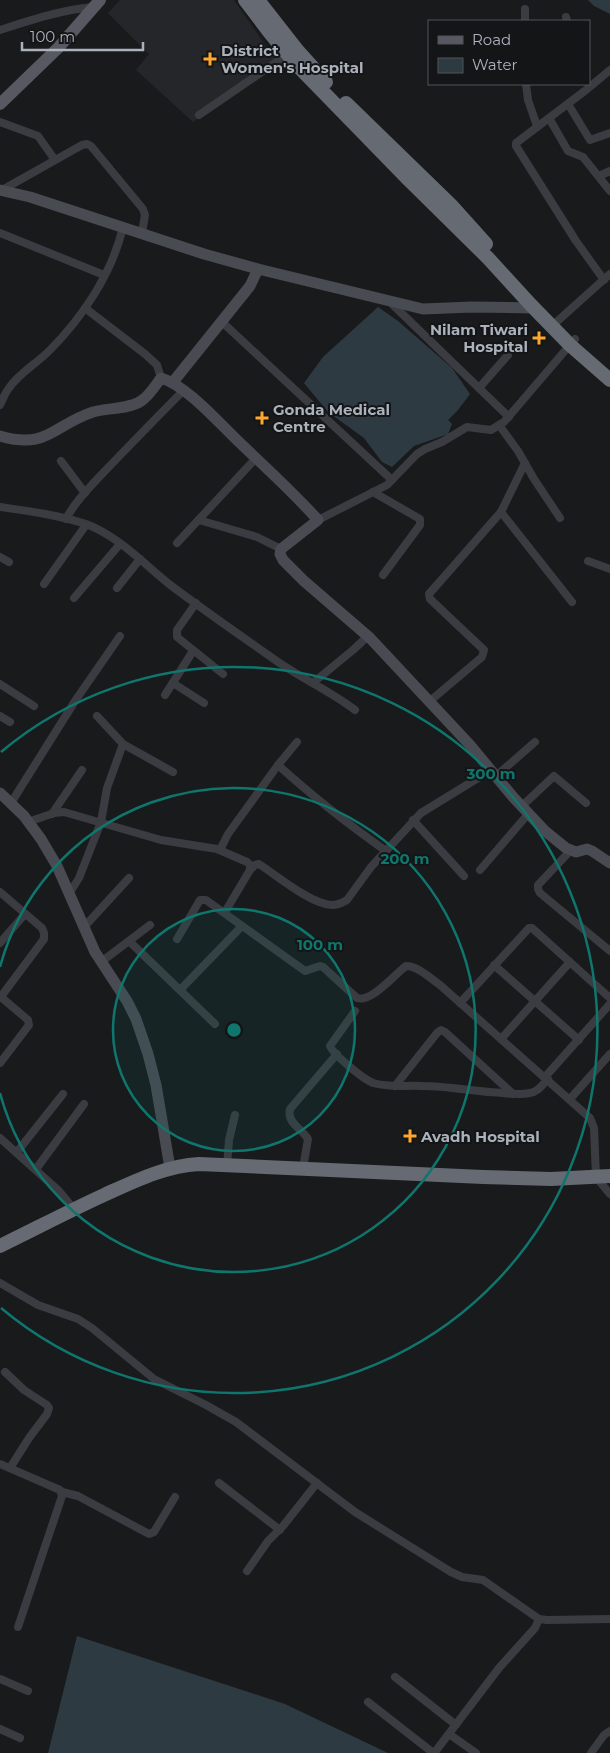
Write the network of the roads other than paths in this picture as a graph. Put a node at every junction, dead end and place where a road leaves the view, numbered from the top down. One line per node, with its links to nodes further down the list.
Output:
1 (245, 0): 7 (highway)
2 (258, 0): 34 (highway)
3 (96, 4): 6 (street); 12 (main road)
4 (525, 9): 5 (street)
5 (525, 20)
6 (0, 30)
7 (288, 54): 14 (street); 32 (highway)
8 (610, 70): 9 (street)
9 (590, 84)
10 (526, 85): 17 (street)
11 (589, 85): 13 (street)
12 (0, 104)
13 (568, 104): 15 (street); 18 (street)
14 (199, 115)
15 (548, 118): 17 (street); 21 (street)
16 (0, 122): 19 (street)
17 (537, 126): 29 (street)
18 (610, 133)
19 (56, 160): 22 (street); 26 (street)
20 (610, 171): 21 (street)
21 (599, 176): 23 (street)
22 (1, 190): 24 (street)
23 (610, 191)
24 (123, 227): 26 (street); 28 (street)
25 (0, 233): 28 (street)
26 (142, 233): 27 (street)
27 (258, 269): 30 (street); 33 (street)
28 (104, 275): 31 (street)
29 (607, 277): 34 (street)
30 (388, 301): 32 (street); 41 (street)
31 (85, 308): 38 (street); 43 (street)
32 (534, 308): 34 (highway)
33 (222, 322): 40 (street); 50 (street)
34 (554, 323): 35 (highway)
35 (573, 342): 37 (highway); 39 (highway); 44 (street)
36 (508, 355): 41 (street)
37 (610, 371)
38 (161, 378): 40 (street); 46 (street)
39 (610, 380)
40 (173, 382): 42 (street)
41 (478, 388): 44 (street)
42 (183, 391): 47 (street); 51 (street)
43 (0, 405)
44 (509, 417): 45 (street)
45 (499, 425): 49 (street); 50 (street)
46 (0, 436)
47 (256, 458): 57 (street); 58 (street)
48 (61, 461): 51 (street)
49 (525, 464): 54 (street); 55 (street)
50 (392, 480): 52 (street)
51 (85, 492): 56 (street)
52 (373, 492): 58 (street); 68 (street)
53 (0, 506): 56 (street)
54 (501, 512): 72 (street); 82 (street)
55 (560, 518)
56 (66, 519): 59 (street)
57 (199, 520): 60 (street); 62 (street)
58 (318, 520): 62 (street)
59 (86, 525): 61 (street); 69 (street)
60 (177, 543)
61 (120, 544): 64 (street); 71 (street)
62 (281, 549): 75 (street)
63 (0, 556): 66 (street)
64 (140, 560): 70 (street); 73 (street)
65 (588, 561): 67 (street)
66 (9, 562)
67 (610, 569)
68 (383, 575)
69 (44, 584)
70 (117, 588)
71 (74, 598)
72 (572, 602)
73 (196, 603): 76 (street); 78 (street)
74 (120, 636): 97 (street)
75 (368, 636): 78 (street); 82 (street)
76 (193, 651): 77 (street); 79 (street)
77 (223, 674)
78 (314, 682): 85 (street)
79 (173, 683): 81 (street); 83 (street)
80 (0, 684): 84 (street)
81 (165, 695)
82 (430, 701): 95 (street)
83 (204, 704)
84 (34, 706)
85 (355, 710)
86 (0, 716): 88 (street)
87 (97, 716): 91 (street)
88 (10, 722)
89 (297, 742): 92 (street)
90 (534, 742): 95 (street)
91 (123, 744): 94 (street); 103 (street)
92 (278, 765): 104 (street); 106 (street)
93 (82, 770): 100 (street)
94 (173, 772)
95 (493, 773): 99 (street); 101 (street)
96 (0, 792): 97 (street)
97 (11, 803): 102 (street)
98 (586, 803): 99 (street)
99 (525, 810): 105 (street); 109 (street)
100 (52, 814): 102 (street); 103 (street)
101 (413, 820): 106 (street); 110 (street)
102 (28, 822): 113 (street)
103 (101, 822): 104 (street); 113 (street)
104 (220, 850): 108 (street)
105 (571, 850): 107 (street); 122 (street)
106 (386, 851): 108 (street)
107 (609, 861)
108 (250, 870): 114 (street)
109 (480, 870)
110 (464, 876)
111 (129, 878): 118 (street)
112 (0, 892): 115 (street)
113 (69, 894): 118 (street)
114 (225, 912): 117 (street); 119 (street)
115 (26, 914): 121 (street); 127 (street)
116 (150, 925): 120 (street)
117 (242, 926): 126 (street); 130 (street)
118 (84, 927): 123 (street)
119 (177, 939)
120 (129, 941): 123 (street); 126 (street)
121 (0, 943)
122 (610, 951)
123 (101, 962): 149 (street)
124 (570, 962): 125 (street); 128 (street); 129 (street)
125 (494, 965): 129 (street); 130 (street)
126 (180, 990): 133 (street)
127 (1, 998): 138 (street)
128 (610, 998)
129 (535, 1001): 134 (street); 135 (street)
130 (460, 1003): 134 (street)
131 (610, 1004): 135 (street)
132 (355, 1011): 136 (street)
133 (215, 1024)
134 (501, 1039): 139 (street)
135 (579, 1040): 139 (street)
136 (337, 1054): 140 (street); 150 (street)
137 (609, 1058): 143 (street)
138 (0, 1063)
139 (547, 1078): 142 (street); 143 (street)
140 (394, 1086): 142 (street); 142 (street)
141 (63, 1094): 147 (street)
142 (513, 1094)
143 (570, 1099): 153 (street)
144 (84, 1104): 151 (street)
145 (235, 1116): 148 (street)
146 (0, 1138): 147 (street)
147 (17, 1152): 151 (street)
148 (226, 1166): 149 (highway); 150 (highway)
149 (170, 1168): 155 (highway)
150 (303, 1168): 153 (highway)
151 (36, 1169): 155 (street)
152 (610, 1176): 153 (highway)
153 (596, 1177): 154 (street)
154 (610, 1194)
155 (74, 1209): 156 (highway)
156 (0, 1246)
157 (0, 1283): 162 (street)
158 (5, 1372): 160 (street)
159 (0, 1464): 160 (street)
160 (10, 1468): 163 (street)
161 (219, 1483): 165 (street)
162 (316, 1483): 165 (street); 167 (street)
163 (62, 1492): 164 (street); 169 (street)
164 (175, 1497)
165 (280, 1530): 166 (street)
166 (247, 1571)
167 (538, 1619): 168 (street); 174 (street)
168 (610, 1619)
169 (18, 1627)
170 (395, 1677): 174 (street)
171 (0, 1679): 172 (street)
172 (28, 1691)
173 (368, 1702): 177 (street)
174 (456, 1725): 177 (street)
175 (0, 1729): 178 (street)
176 (610, 1731): 180 (street)
177 (449, 1734): 179 (street)
178 (20, 1738)
179 (476, 1753)
180 (591, 1753)

